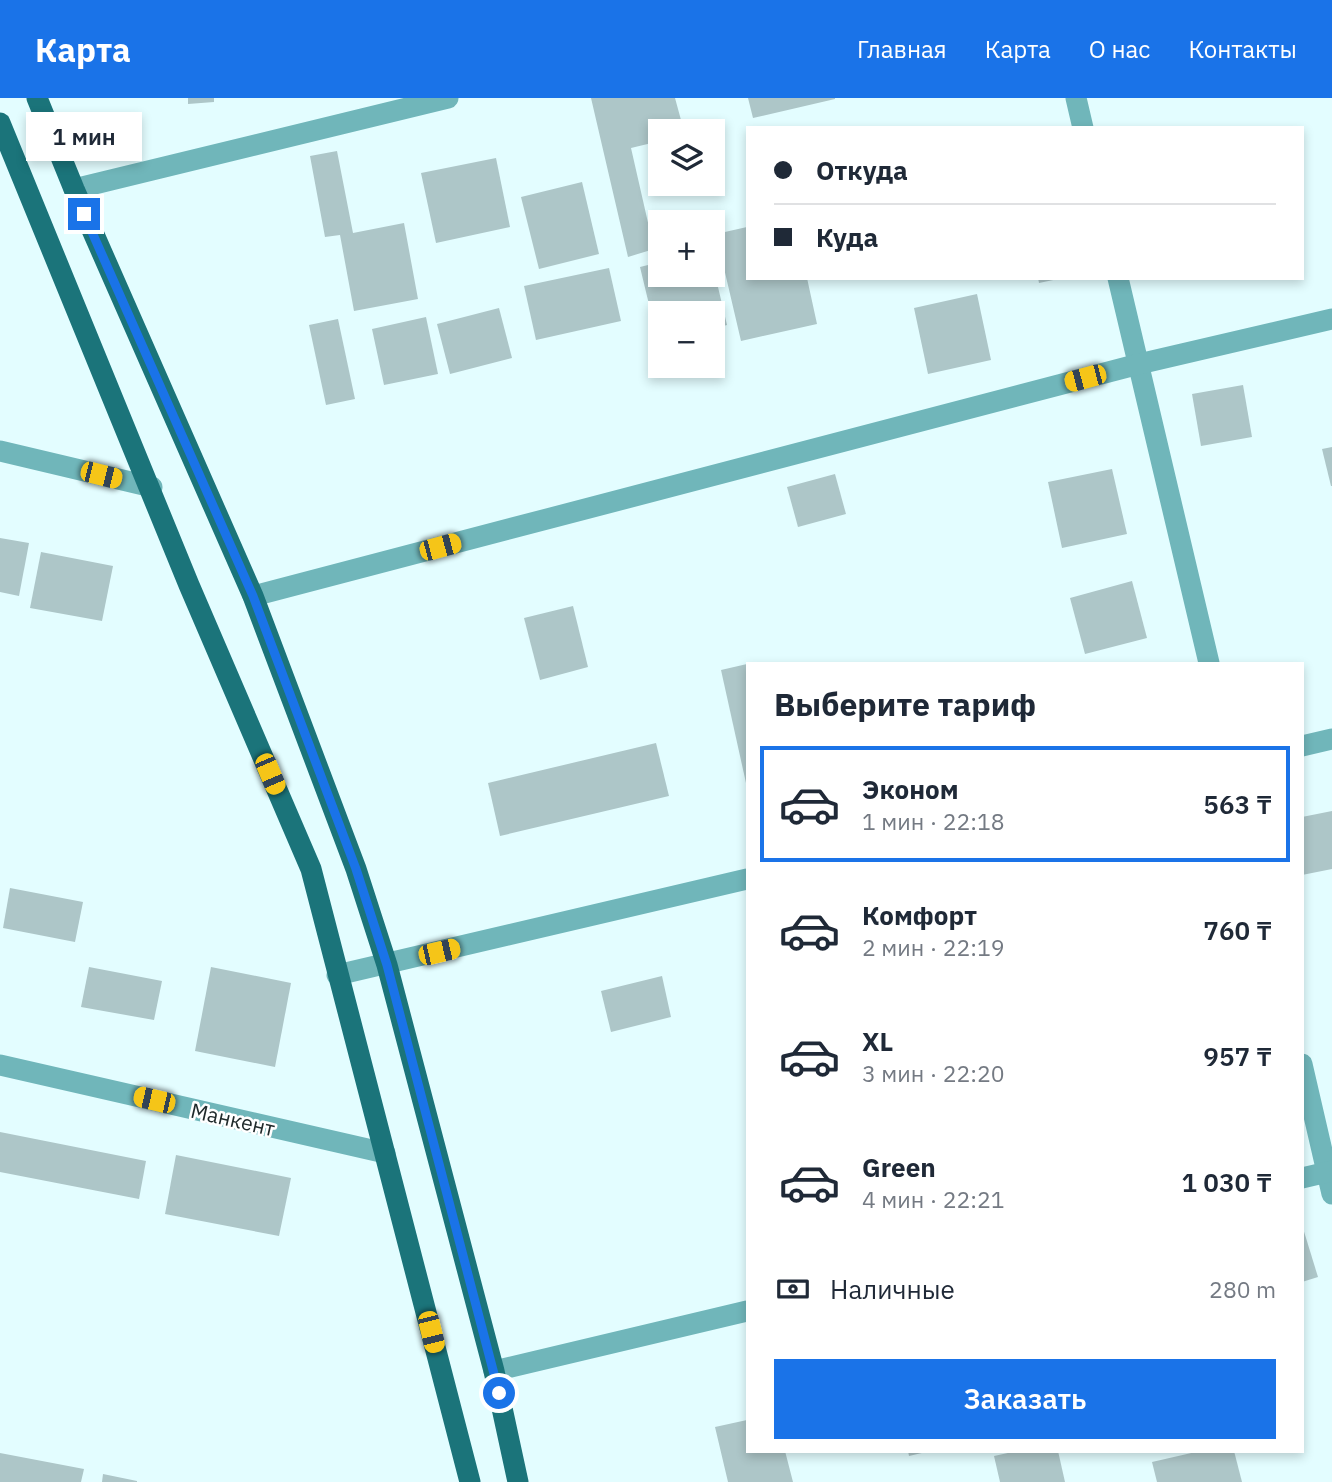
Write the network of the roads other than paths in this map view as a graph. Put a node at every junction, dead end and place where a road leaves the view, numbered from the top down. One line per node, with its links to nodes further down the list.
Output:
1 (37, 98): 6 (main road)
2 (448, 98): 6 (street)
3 (1076, 98): 5 (street)
4 (0, 123): 11 (main road)
5 (1083, 126)
6 (74, 189): 12 (main road)
7 (1118, 280): 9 (street)
8 (1332, 319): 9 (street)
9 (1139, 363): 12 (street); 13 (street)
10 (0, 451): 11 (street)
11 (152, 487): 18 (main road)
12 (253, 596): 17 (main road)
13 (1209, 662)
14 (1332, 739): 15 (street)
15 (1304, 746)
16 (746, 878): 17 (street)
17 (387, 965): 18 (street); 26 (main road)
18 (337, 975): 21 (main road)
19 (0, 1065): 21 (street, Манкент)
20 (1304, 1072): 22 (street)
21 (385, 1153): 27 (main road)
22 (1329, 1172): 23 (street); 24 (street)
23 (1304, 1178)
24 (1332, 1194)
25 (746, 1311): 26 (street)
26 (494, 1371): 28 (main road)
27 (470, 1482)
28 (518, 1482)

